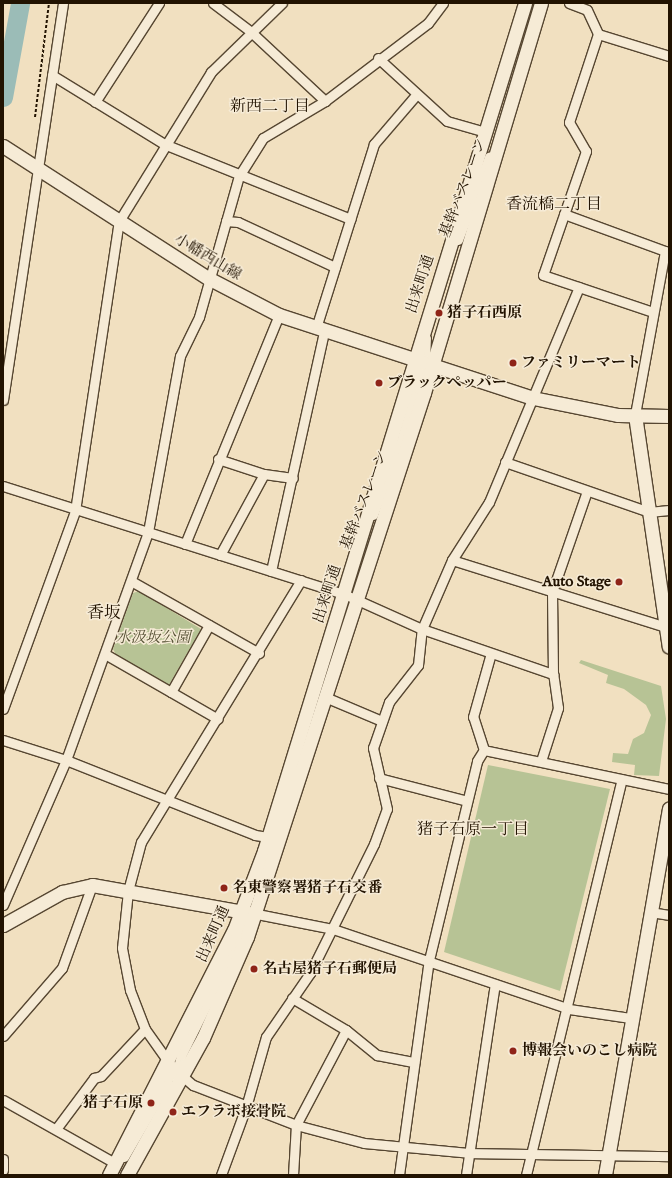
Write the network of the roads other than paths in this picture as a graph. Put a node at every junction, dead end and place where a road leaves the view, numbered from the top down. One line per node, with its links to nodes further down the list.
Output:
1 (63, 3): 13 (street)
2 (159, 3): 16 (street)
3 (213, 3): 9 (street)
4 (282, 3): 9 (street)
5 (443, 3): 12 (street)
6 (525, 3): 17 (main road, 出来町通)
7 (541, 3): 32 (main road, 出来町通)
8 (569, 3): 10 (street)
9 (250, 31): 15 (street); 18 (street)
10 (598, 34): 11 (street); 22 (street)
11 (669, 56)
12 (378, 58): 14 (street); 15 (street)
13 (52, 75): 16 (street); 20 (street)
14 (416, 95): 17 (street); 23 (street)
15 (325, 101): 21 (street)
16 (95, 102): 18 (street)
17 (485, 132): 32 (main road, 出来町通)
18 (164, 144): 21 (street); 24 (street)
19 (3, 146): 20 (main road, 小幡西山線)
20 (38, 168): 24 (main road, 小幡西山線); 34 (street)
21 (239, 176): 23 (street); 25 (street)
22 (564, 214): 28 (street); 29 (street)
23 (350, 219): 26 (street)
24 (120, 221): 27 (main road, 小幡西山線); 44 (street)
25 (226, 221): 26 (street); 27 (street)
26 (335, 267): 31 (street)
27 (208, 278): 30 (main road, 小幡西山線); 46 (street)
28 (579, 287): 29 (street); 33 (street)
29 (653, 312): 35 (street)
30 (279, 315): 31 (main road, 小幡西山線); 37 (street)
31 (320, 330): 32 (main road, 小幡西山線); 40 (street)
32 (422, 363): 33 (main road, 小幡西山線); 54 (main road, 出来町通); 54 (main road, 出来町通)
33 (533, 398): 35 (main road, 小幡西山線); 38 (street)
34 (3, 400)
35 (635, 416): 36 (main road); 45 (main road)
36 (669, 416)
37 (218, 459): 39 (street); 47 (street)
38 (505, 462): 42 (street); 49 (street)
39 (264, 474): 40 (street); 48 (street)
40 (293, 478): 50 (street)
41 (3, 486): 44 (street)
42 (588, 491): 45 (street); 53 (street)
43 (669, 510): 45 (street)
44 (75, 511): 46 (street); 65 (street)
45 (649, 512): 56 (main road)
46 (148, 532): 47 (street); 52 (street)
47 (185, 544): 48 (street)
48 (220, 555): 50 (street)
49 (452, 560): 53 (street); 57 (street)
50 (271, 571): 51 (street)
51 (301, 580): 54 (street); 59 (street)
52 (131, 581): 55 (street); 61 (street)
53 (552, 592): 56 (street); 62 (street)
54 (349, 597): 57 (street); 64 (main road, 出来町通); 78 (main road, 出来町通)
55 (209, 625): 59 (street); 63 (street)
56 (668, 628): 58 (main road)
57 (422, 629): 60 (street); 67 (street)
58 (669, 647)
59 (259, 653): 66 (street)
60 (491, 653): 62 (street); 69 (street)
61 (105, 654): 63 (street); 70 (street)
62 (553, 674): 71 (street)
63 (171, 692): 66 (street)
64 (324, 697): 67 (street); 82 (main road, 出来町通)
65 (3, 709)
66 (218, 720): 75 (street)
67 (382, 721): 72 (street)
68 (3, 740): 70 (street)
69 (484, 750): 71 (street); 76 (street)
70 (66, 760): 75 (street); 81 (street)
71 (542, 761): 73 (street)
72 (379, 778): 76 (street); 86 (street)
73 (622, 779): 74 (street); 90 (street)
74 (669, 789)
75 (167, 801): 78 (street); 80 (street)
76 (467, 801): 87 (street)
77 (669, 810): 83 (main road)
78 (268, 837): 82 (main road, 出来町通)
79 (92, 885): 80 (main road); 85 (main road); 94 (street)
80 (128, 891): 82 (main road); 92 (street)
81 (3, 905)
82 (247, 912): 86 (street); 96 (main road, 出来町通); 96 (main road, 出来町通)
83 (650, 912): 84 (street); 91 (main road)
84 (669, 915)
85 (3, 925)
86 (333, 929): 87 (street); 89 (street)
87 (429, 960): 88 (street); 95 (street)
88 (495, 984): 90 (street); 102 (street)
89 (292, 998): 93 (street); 98 (street)
90 (569, 1009): 91 (street); 103 (street)
91 (630, 1018): 104 (main road)
92 (145, 1029): 96 (street); 100 (street)
93 (346, 1030): 95 (street); 99 (street)
94 (3, 1036)
95 (414, 1062): 101 (street)
96 (175, 1070): 98 (street); 107 (main road, 出来町通); 110 (main road, 出来町通)
97 (3, 1100): 100 (street)
98 (246, 1107): 99 (street); 111 (street)
99 (296, 1125): 101 (street); 112 (street)
100 (56, 1129): 107 (street)
101 (402, 1147): 102 (street); 113 (street)
102 (469, 1154): 103 (street); 114 (street)
103 (530, 1154): 104 (street); 115 (street)
104 (608, 1155): 105 (street); 116 (main road)
105 (669, 1156)
106 (3, 1159): 108 (street)
107 (114, 1169): 109 (main road, 出来町通)
108 (3, 1170)
109 (109, 1175)
110 (127, 1175)
111 (221, 1175)
112 (293, 1175)
113 (399, 1175)
114 (466, 1175)
115 (526, 1175)
116 (605, 1175)

